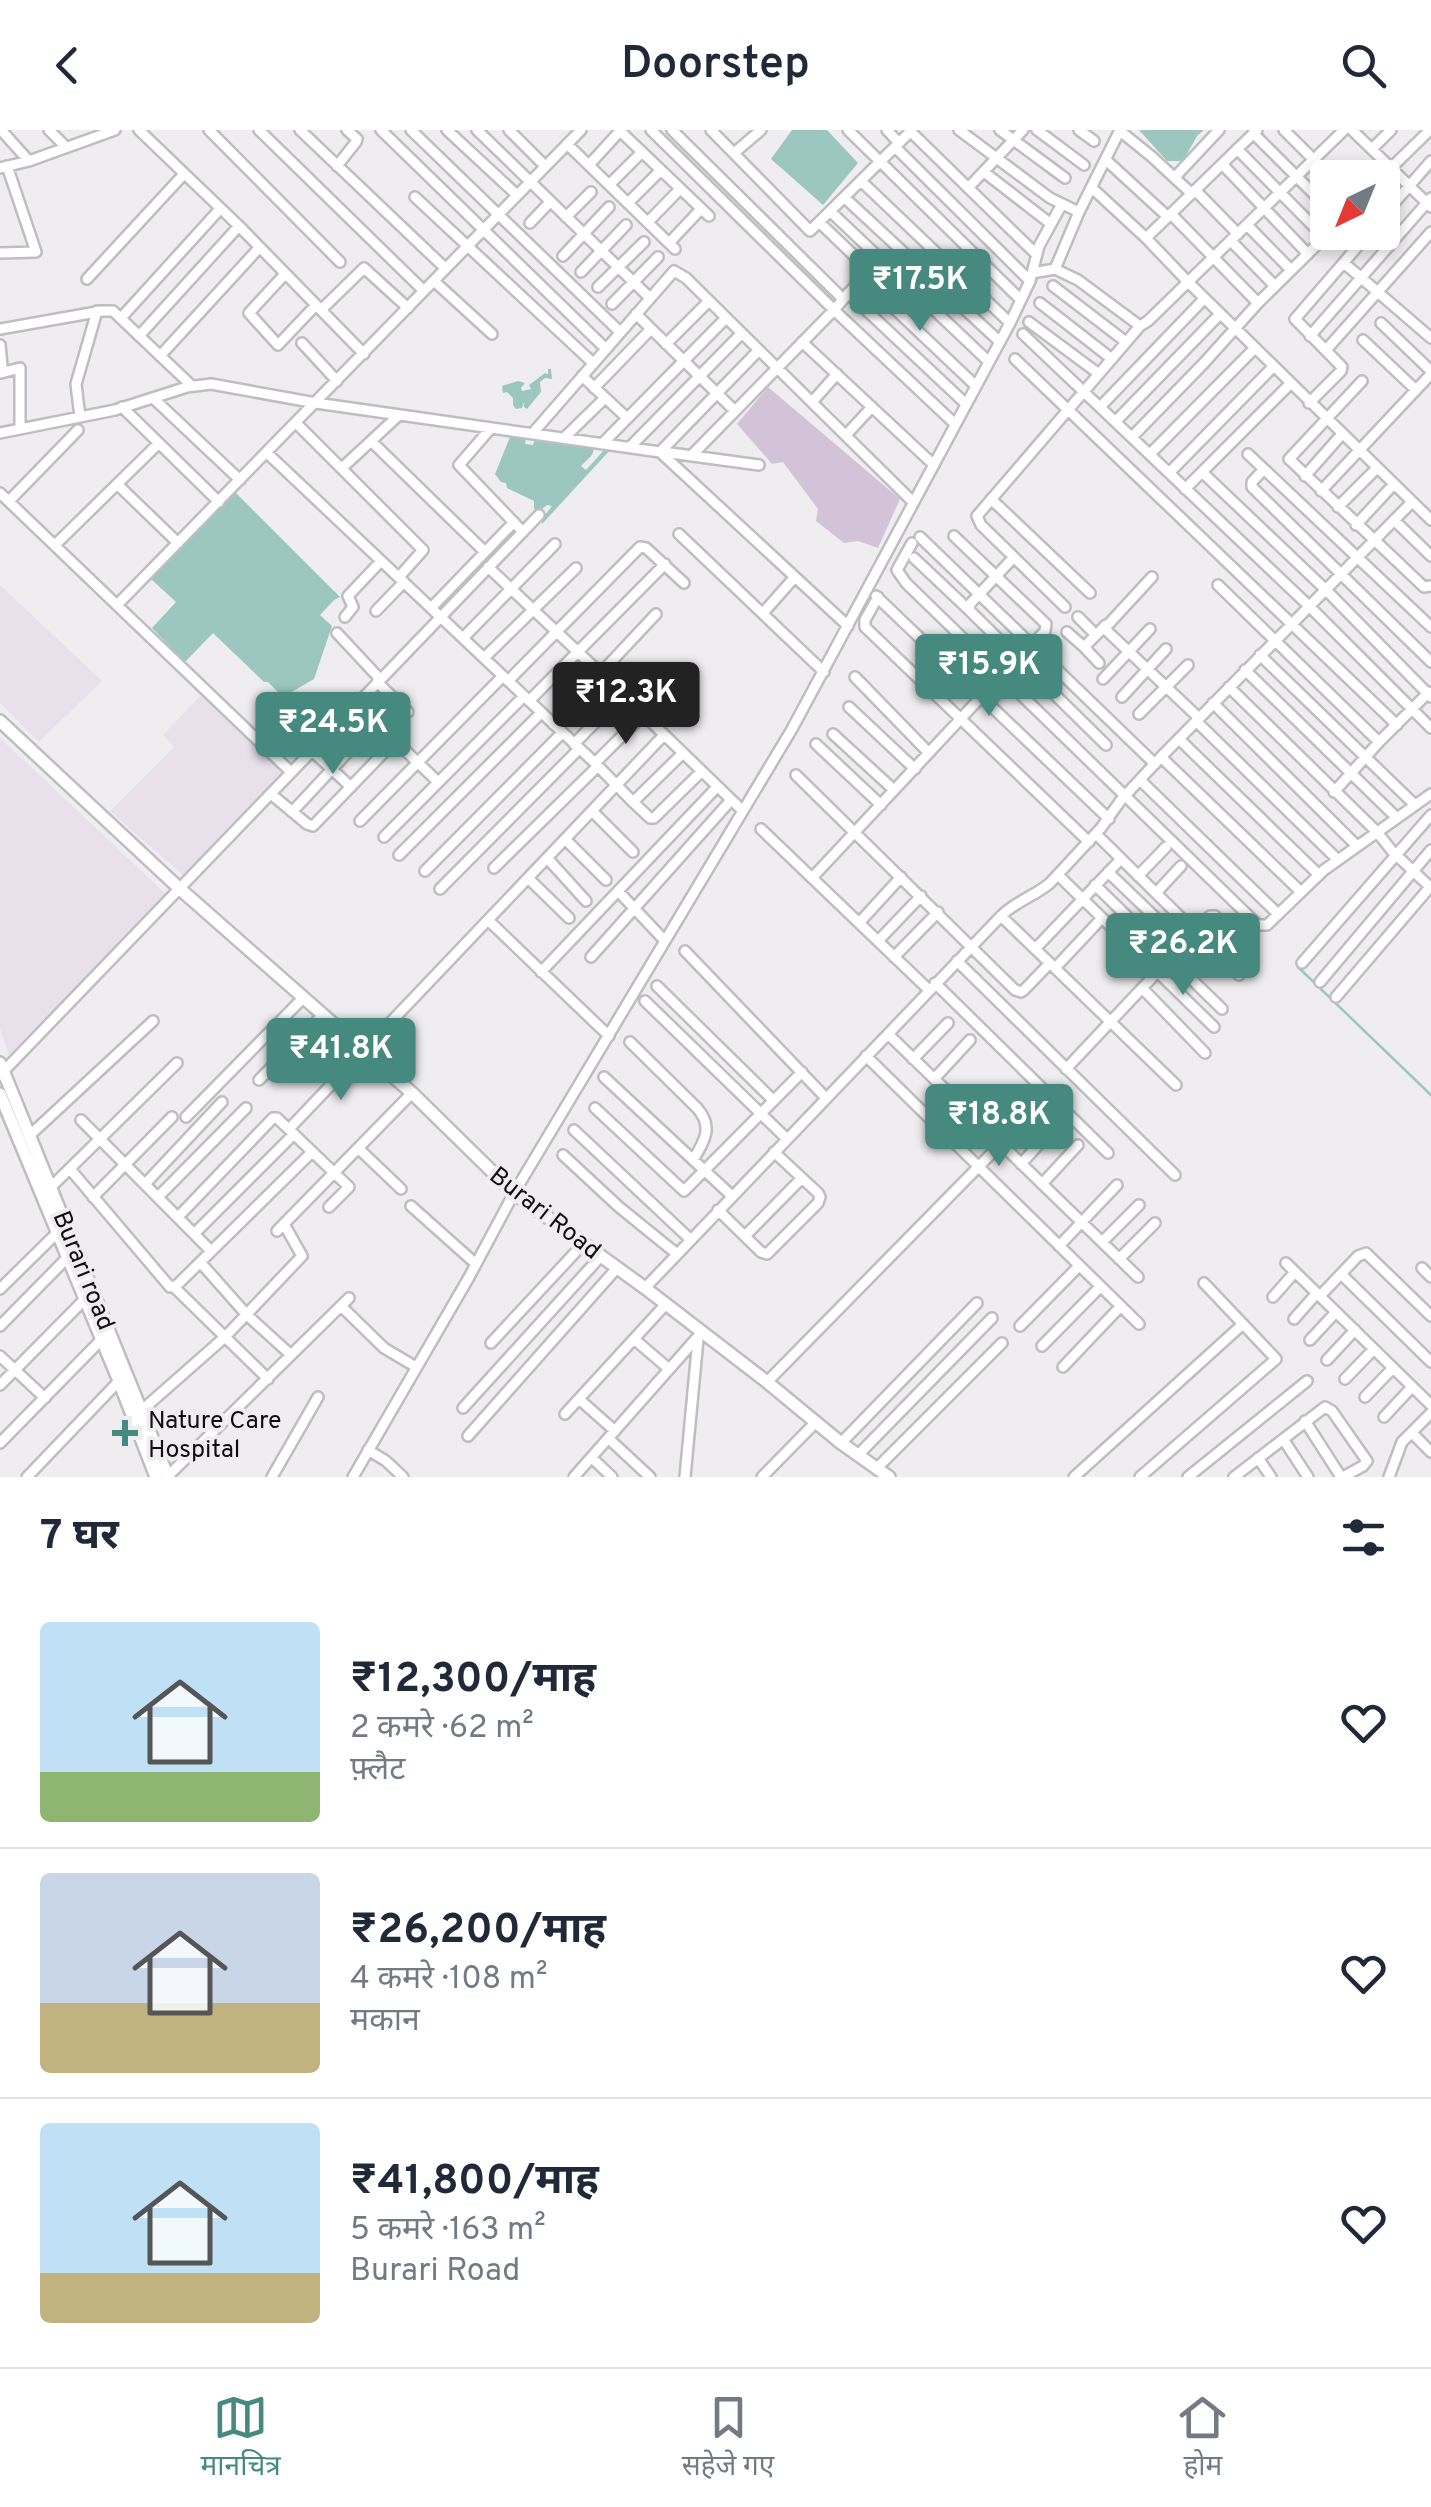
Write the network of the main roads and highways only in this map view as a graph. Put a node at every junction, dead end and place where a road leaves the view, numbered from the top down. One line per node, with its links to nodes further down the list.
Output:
1 (0, 721): 7 (main road, Burari Road)
2 (1, 1070): 4 (main road, Burari road)
3 (1, 1101): 4 (main road, Burari road)
4 (88, 1295): 5 (main road, Burari road); 6 (main road, Burari road)
5 (156, 1477)
6 (168, 1477)
7 (889, 1477)

